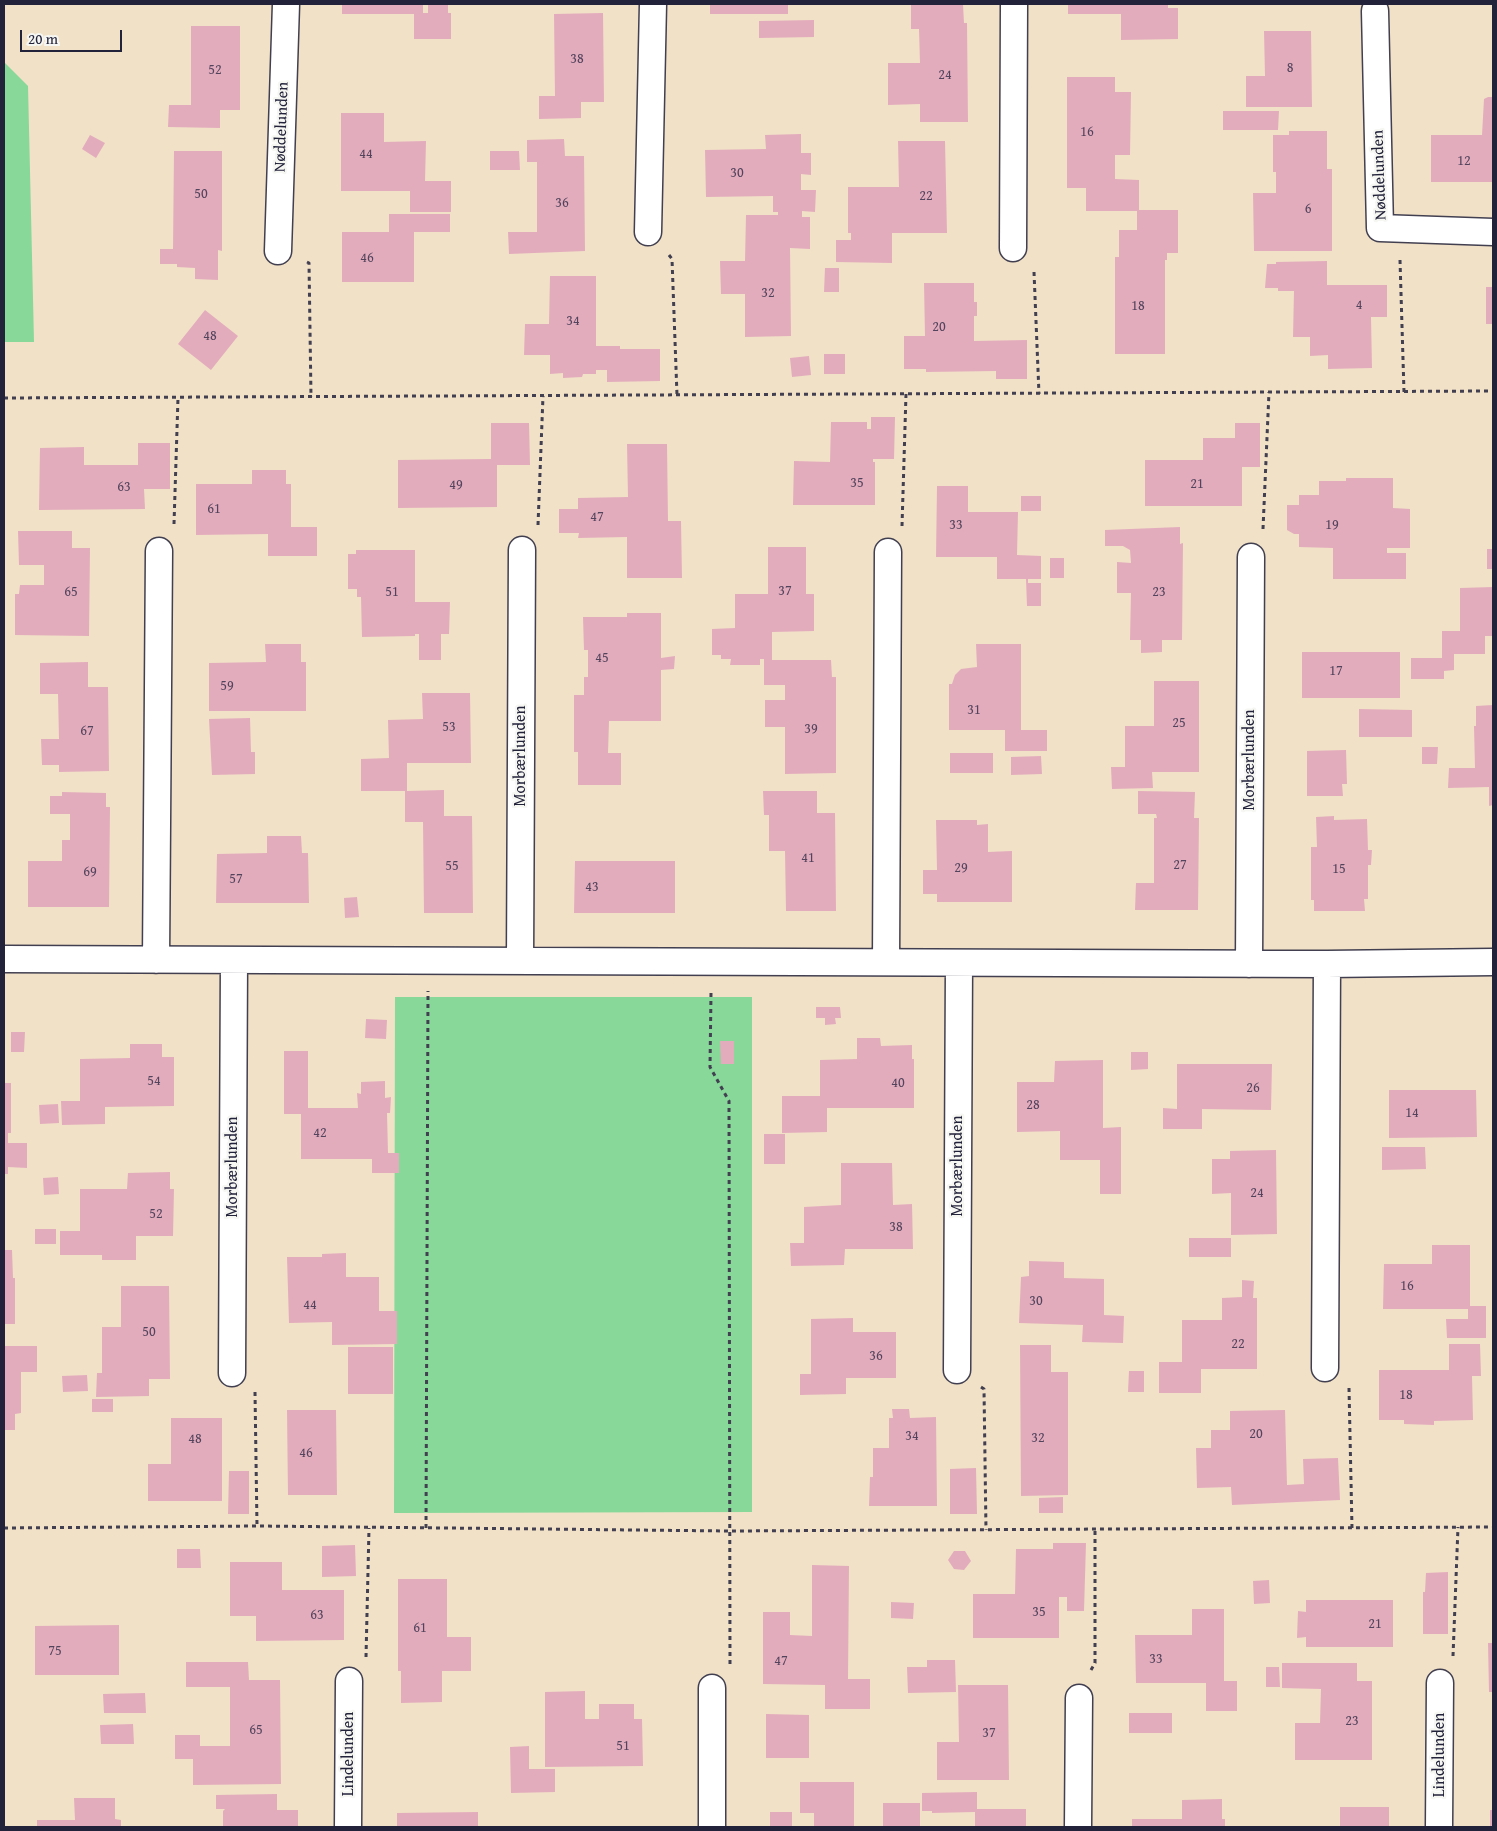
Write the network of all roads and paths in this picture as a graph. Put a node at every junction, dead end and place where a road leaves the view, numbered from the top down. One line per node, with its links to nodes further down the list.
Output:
1 (286, 4): 9 (street, Nøddelunden)
2 (653, 4): 6 (street)
3 (1014, 4): 8 (street)
4 (1375, 12): 5 (street, Nøddelunden)
5 (1380, 228): 7 (street, Nøddelunden); 12 (path)
6 (648, 232): 15 (path)
7 (1493, 232)
8 (1013, 248): 14 (path)
9 (278, 251): 17 (path)
10 (1493, 391): 12 (path)
11 (1269, 392): 12 (path); 14 (path); 23 (path)
12 (1404, 392)
13 (906, 394): 14 (path); 15 (path); 22 (path)
14 (1039, 394)
15 (677, 395): 16 (path)
16 (543, 396): 17 (path); 20 (path)
17 (310, 397): 19 (path)
18 (4, 398): 19 (path)
19 (178, 398): 21 (path)
20 (522, 550): 28 (street, Morbærlunden)
21 (159, 551): 25 (street)
22 (888, 552): 30 (street)
23 (1251, 557): 33 (street, Morbærlunden)
24 (4, 960): 25 (street)
25 (156, 960): 26 (street)
26 (234, 960): 27 (street); 37 (street, Morbærlunden)
27 (428, 961): 28 (street); 43 (path)
28 (520, 961): 29 (street)
29 (712, 962): 30 (street); 47 (path)
30 (886, 962): 31 (street)
31 (959, 962): 33 (street); 36 (street, Morbærlunden)
32 (1493, 962): 34 (street)
33 (1249, 964): 34 (street)
34 (1327, 964): 35 (street)
35 (1325, 1368): 44 (path)
36 (957, 1370): 46 (path)
37 (232, 1373): 38 (path)
38 (257, 1526): 41 (path); 42 (path)
39 (1458, 1527): 40 (path); 44 (path); 49 (path)
40 (1493, 1527)
41 (4, 1528)
42 (369, 1528): 43 (path); 48 (path)
43 (426, 1528): 47 (path)
44 (1352, 1528): 45 (path)
45 (1095, 1529): 46 (path); 51 (path)
46 (986, 1530): 47 (path)
47 (730, 1531): 50 (path)
48 (349, 1682): 52 (street, Lindelunden)
49 (1440, 1683): 55 (street, Lindelunden)
50 (712, 1688): 53 (street)
51 (1079, 1698): 54 (street)
52 (348, 1827)
53 (712, 1827)
54 (1078, 1827)
55 (1439, 1827)

